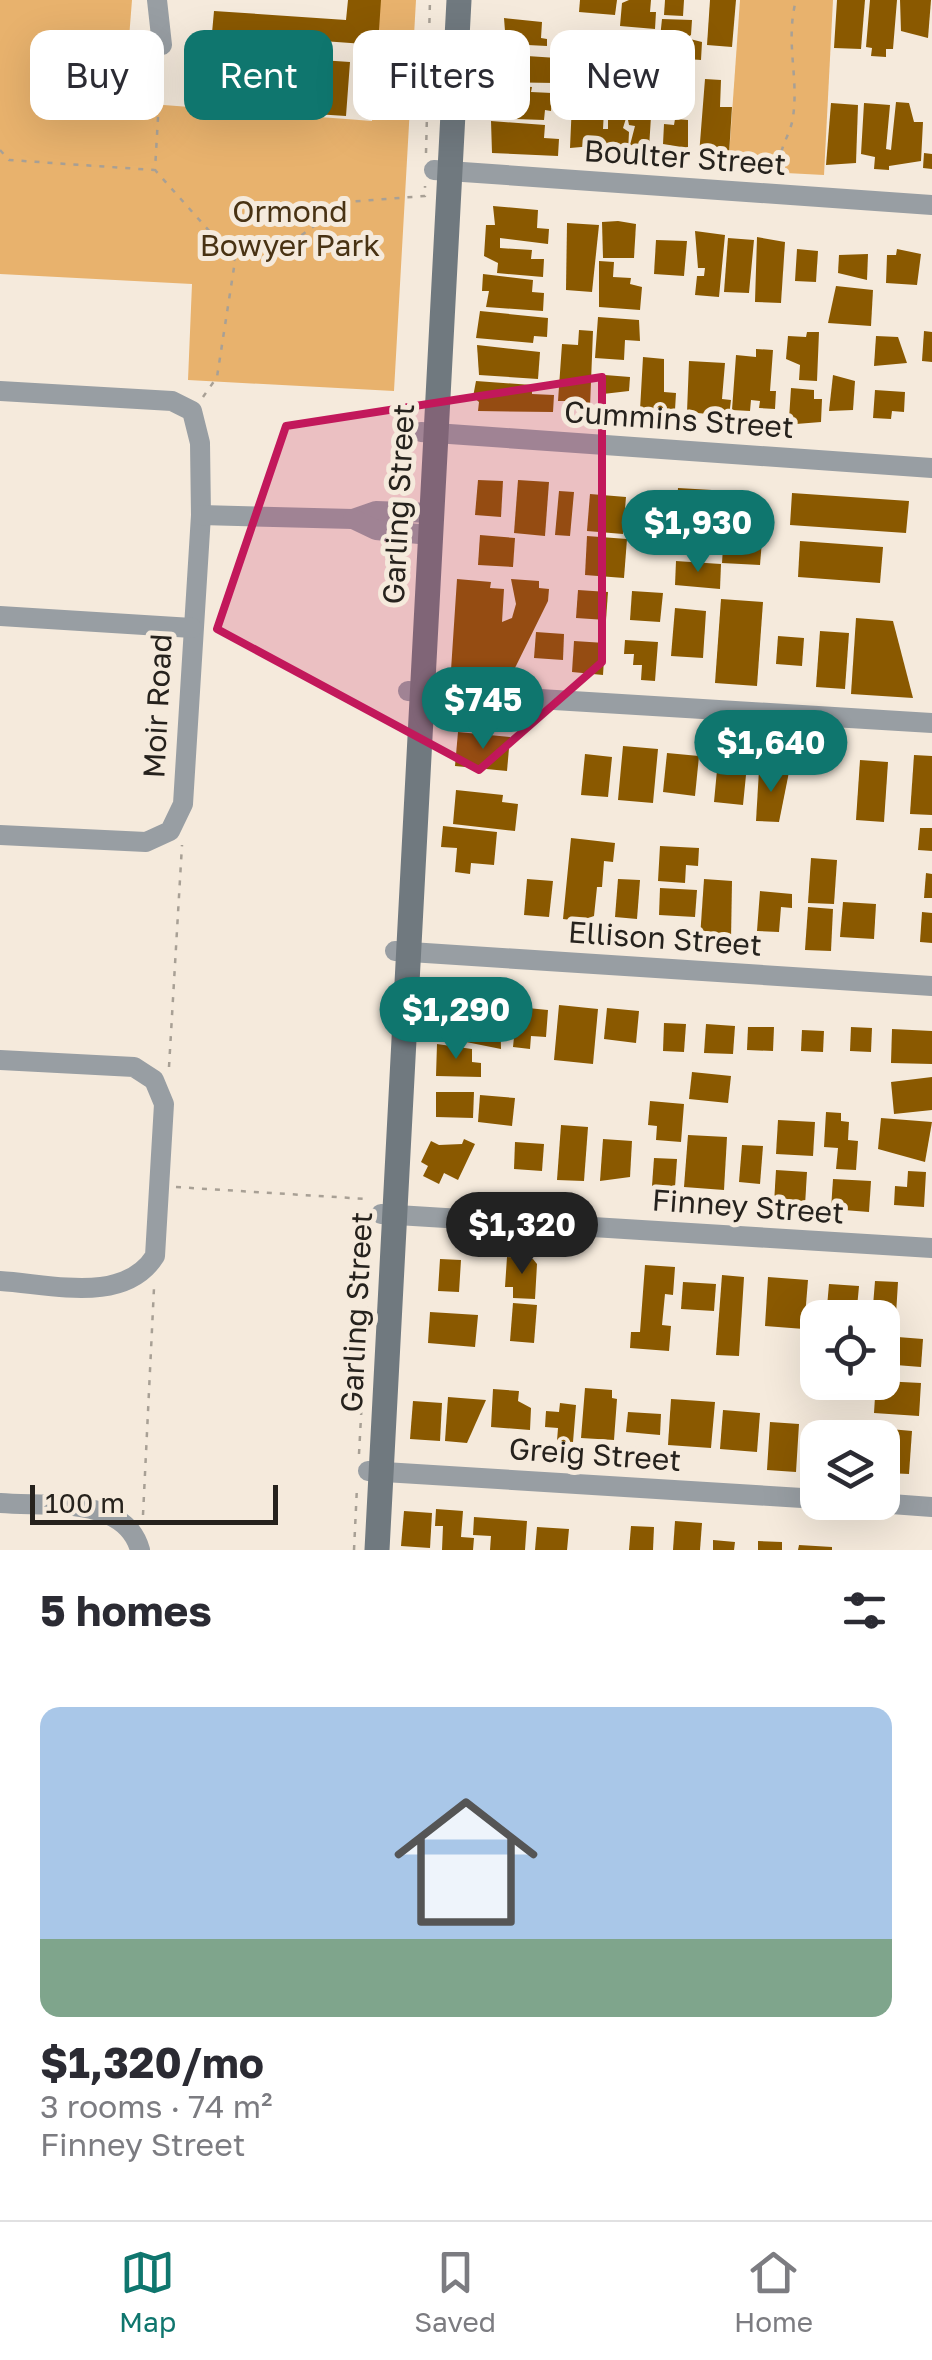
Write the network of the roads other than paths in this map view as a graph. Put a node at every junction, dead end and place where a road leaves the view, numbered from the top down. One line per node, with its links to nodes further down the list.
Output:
1 (157, 0): 4 (street)
2 (442, 0): 5 (street, Garling Street)
3 (459, 0): 5 (street, Garling Street)
4 (160, 30)
5 (434, 170): 6 (street, Boulter Street); 8 (street, Garling Street)
6 (932, 206)
7 (0, 391): 10 (street, Moir Road)
8 (428, 432): 9 (street, Cummins Street); 11 (street, Garling Street)
9 (932, 468)
10 (200, 515): 11 (street); 13 (street, Moir Road)
11 (423, 523): 14 (street, Garling Street)
12 (0, 616): 13 (street)
13 (192, 628): 16 (street, Moir Road)
14 (416, 692): 15 (street); 17 (street, Garling Street)
15 (932, 724)
16 (0, 835)
17 (402, 951): 18 (street, Ellison Street); 20 (street, Garling Street)
18 (932, 986)
19 (0, 1060): 22 (street)
20 (380, 1212): 21 (street, Finney Street); 23 (street, Garling Street)
21 (932, 1248)
22 (0, 1281)
23 (367, 1467): 24 (street, Greig Street); 29 (street, Garling Street); 30 (street, Garling Street)
24 (800, 1499)
25 (0, 1503): 28 (street)
26 (900, 1505): 27 (street)
27 (932, 1507)
28 (141, 1540)
29 (364, 1550)
30 (377, 1550)

